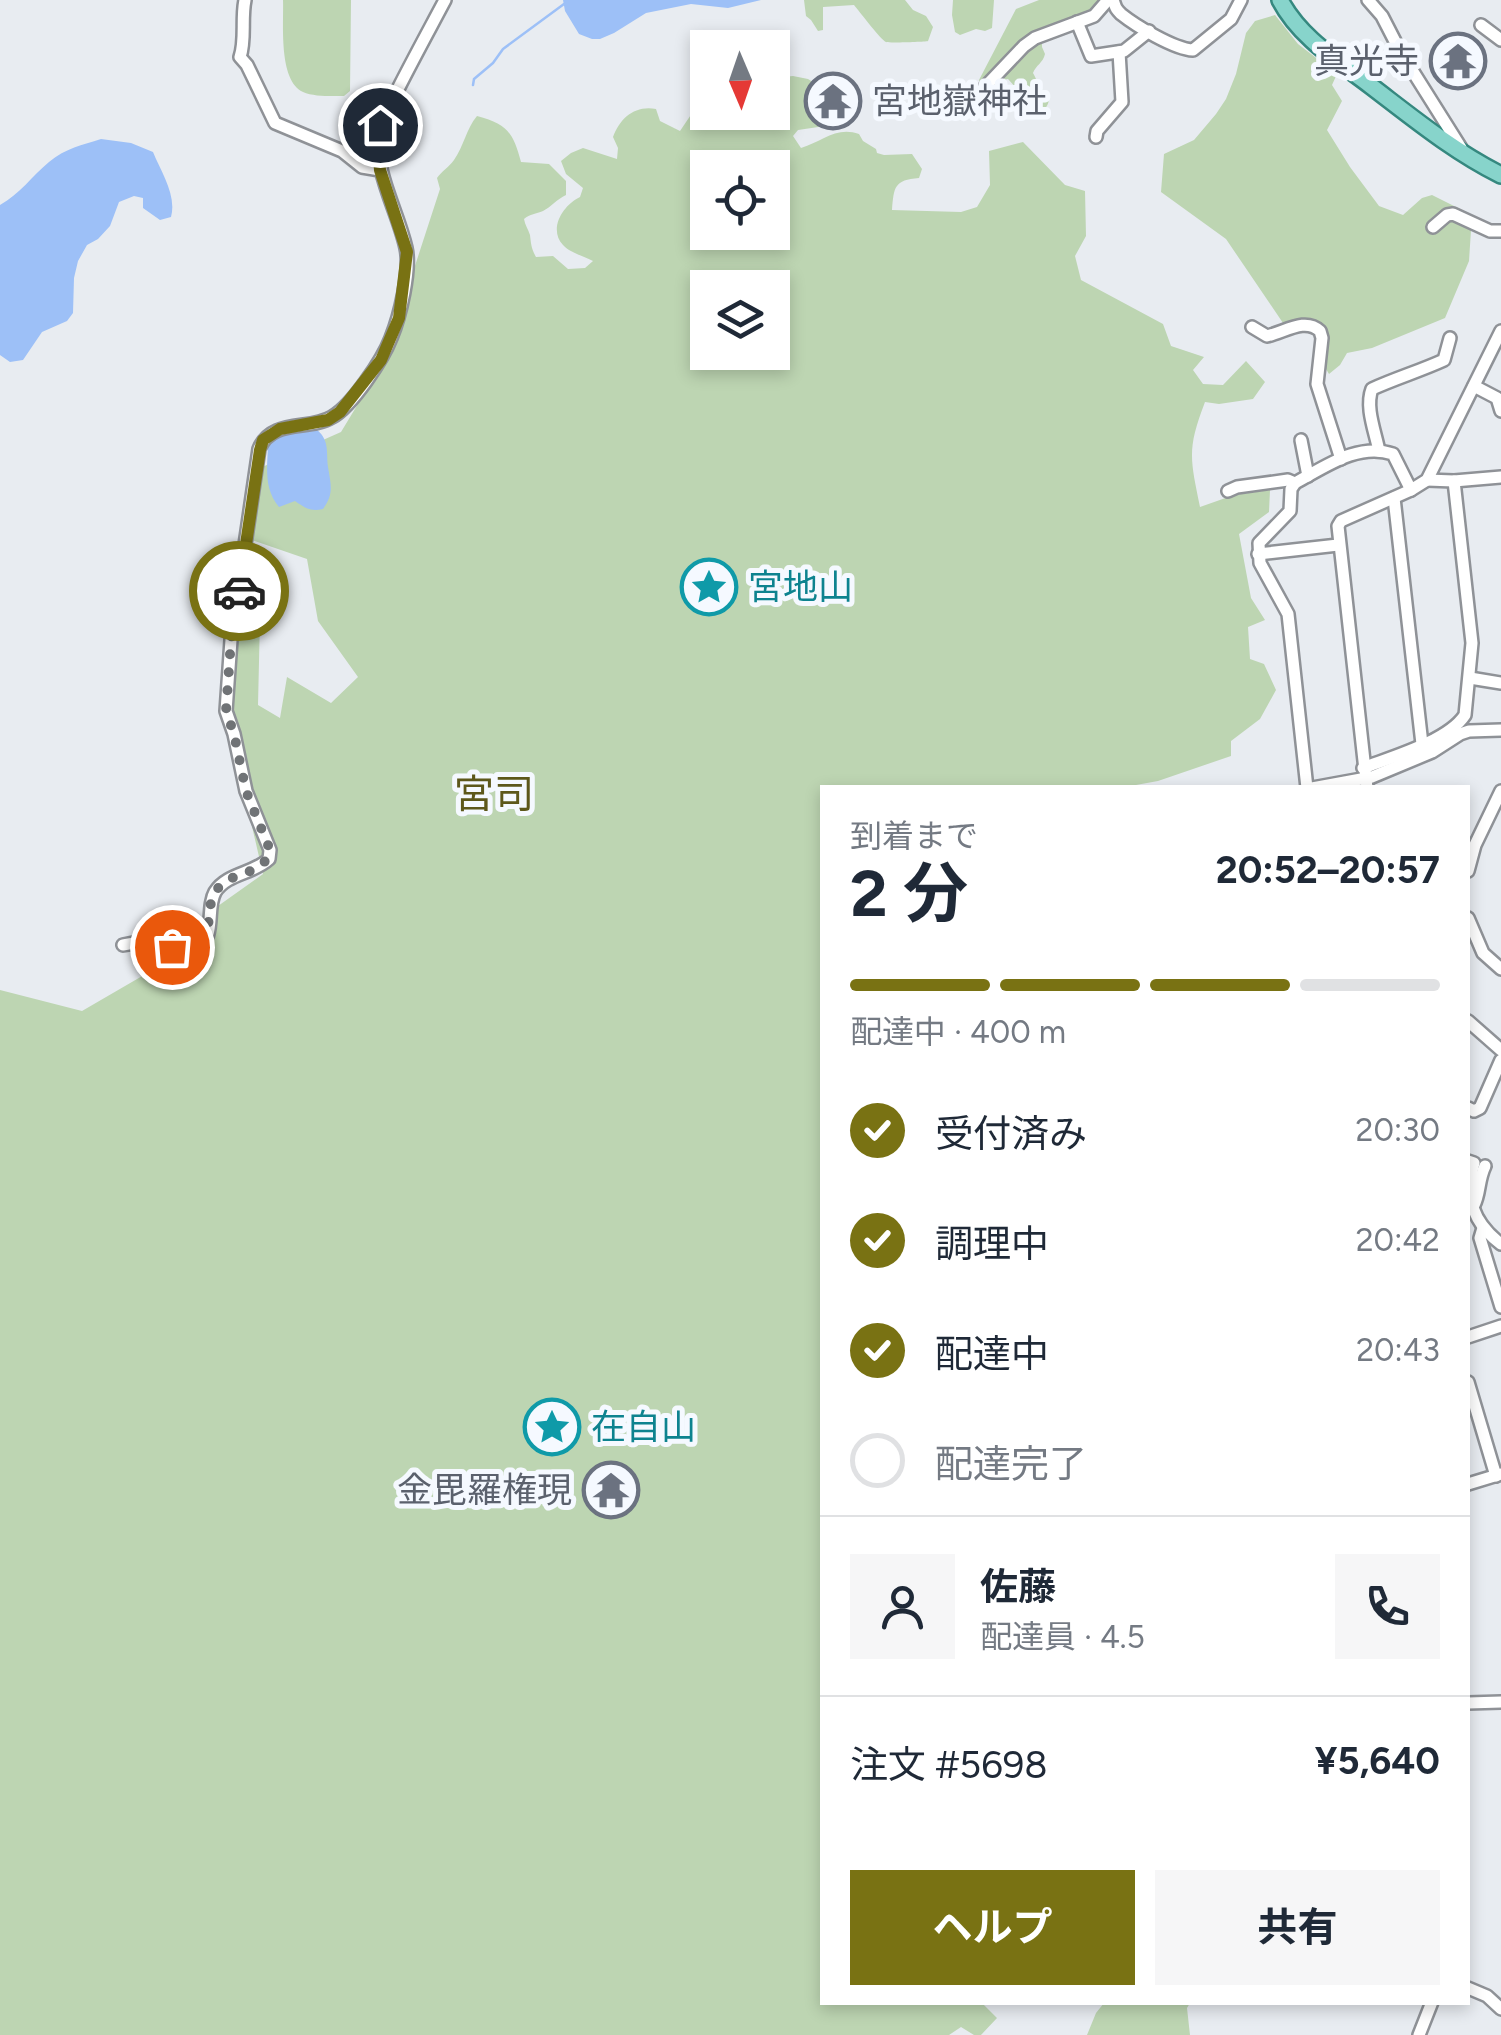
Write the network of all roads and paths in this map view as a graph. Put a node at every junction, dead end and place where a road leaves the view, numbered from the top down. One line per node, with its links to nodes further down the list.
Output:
1 (245, 0): 15 (street)
2 (445, 0): 15 (street)
3 (1111, 0): 7 (street); 9 (street)
4 (1241, 0): 9 (street)
5 (1280, 0): 14 (main road)
6 (1368, 0): 14 (street)
7 (1077, 22): 11 (street); 12 (street)
8 (1482, 26): 10 (street)
9 (1149, 31): 11 (street)
10 (1501, 40)
11 (1120, 52): 13 (street)
12 (985, 86)
13 (1096, 137)
14 (1465, 156): 16 (main road)
15 (380, 170): 47 (street)
16 (1501, 174)
17 (1433, 227): 18 (street)
18 (1501, 231)
19 (1252, 327): 26 (street)
20 (1501, 331): 22 (street)
21 (1450, 338): 25 (street)
22 (1474, 386): 23 (street); 29 (street)
23 (1501, 412)
24 (1301, 440): 27 (street)
25 (1378, 450): 26 (street); 32 (street)
26 (1341, 459): 27 (street)
27 (1308, 476): 31 (street)
28 (1501, 477): 30 (street)
29 (1428, 480): 30 (street); 32 (street)
30 (1454, 482): 37 (street)
31 (1296, 483): 33 (street); 36 (street)
32 (1411, 490): 34 (street)
33 (1228, 492)
34 (1394, 498): 35 (street); 40 (street)
35 (1338, 545): 36 (street); 41 (street)
36 (1258, 554): 42 (street)
37 (1470, 678): 38 (street); 40 (street)
38 (1501, 683)
39 (1501, 730): 41 (street)
40 (1422, 744): 41 (street)
41 (1365, 778): 43 (street)
42 (1309, 785)
43 (1326, 785)
44 (1501, 791): 45 (street)
45 (1470, 864)
46 (1470, 922): 48 (street)
47 (123, 945)
48 (1501, 969)
49 (1470, 1023): 50 (street)
50 (1501, 1050)
51 (1501, 1060): 52 (street)
52 (1470, 1109)
53 (1470, 1162): 55 (street)
54 (1486, 1166): 57 (street)
55 (1470, 1185)
56 (1470, 1196): 57 (street)
57 (1472, 1208): 58 (street)
58 (1483, 1228): 59 (street); 60 (street)
59 (1501, 1244)
60 (1501, 1307)
61 (1501, 1326): 62 (street)
62 (1470, 1335)
63 (1470, 1388): 64 (street)
64 (1499, 1475): 65 (street)
65 (1470, 1483)
66 (1501, 1702): 67 (street)
67 (1470, 1703)
68 (1470, 1989): 70 (street)
69 (1431, 2005): 71 (street)
70 (1501, 2009)
71 (1419, 2035)

